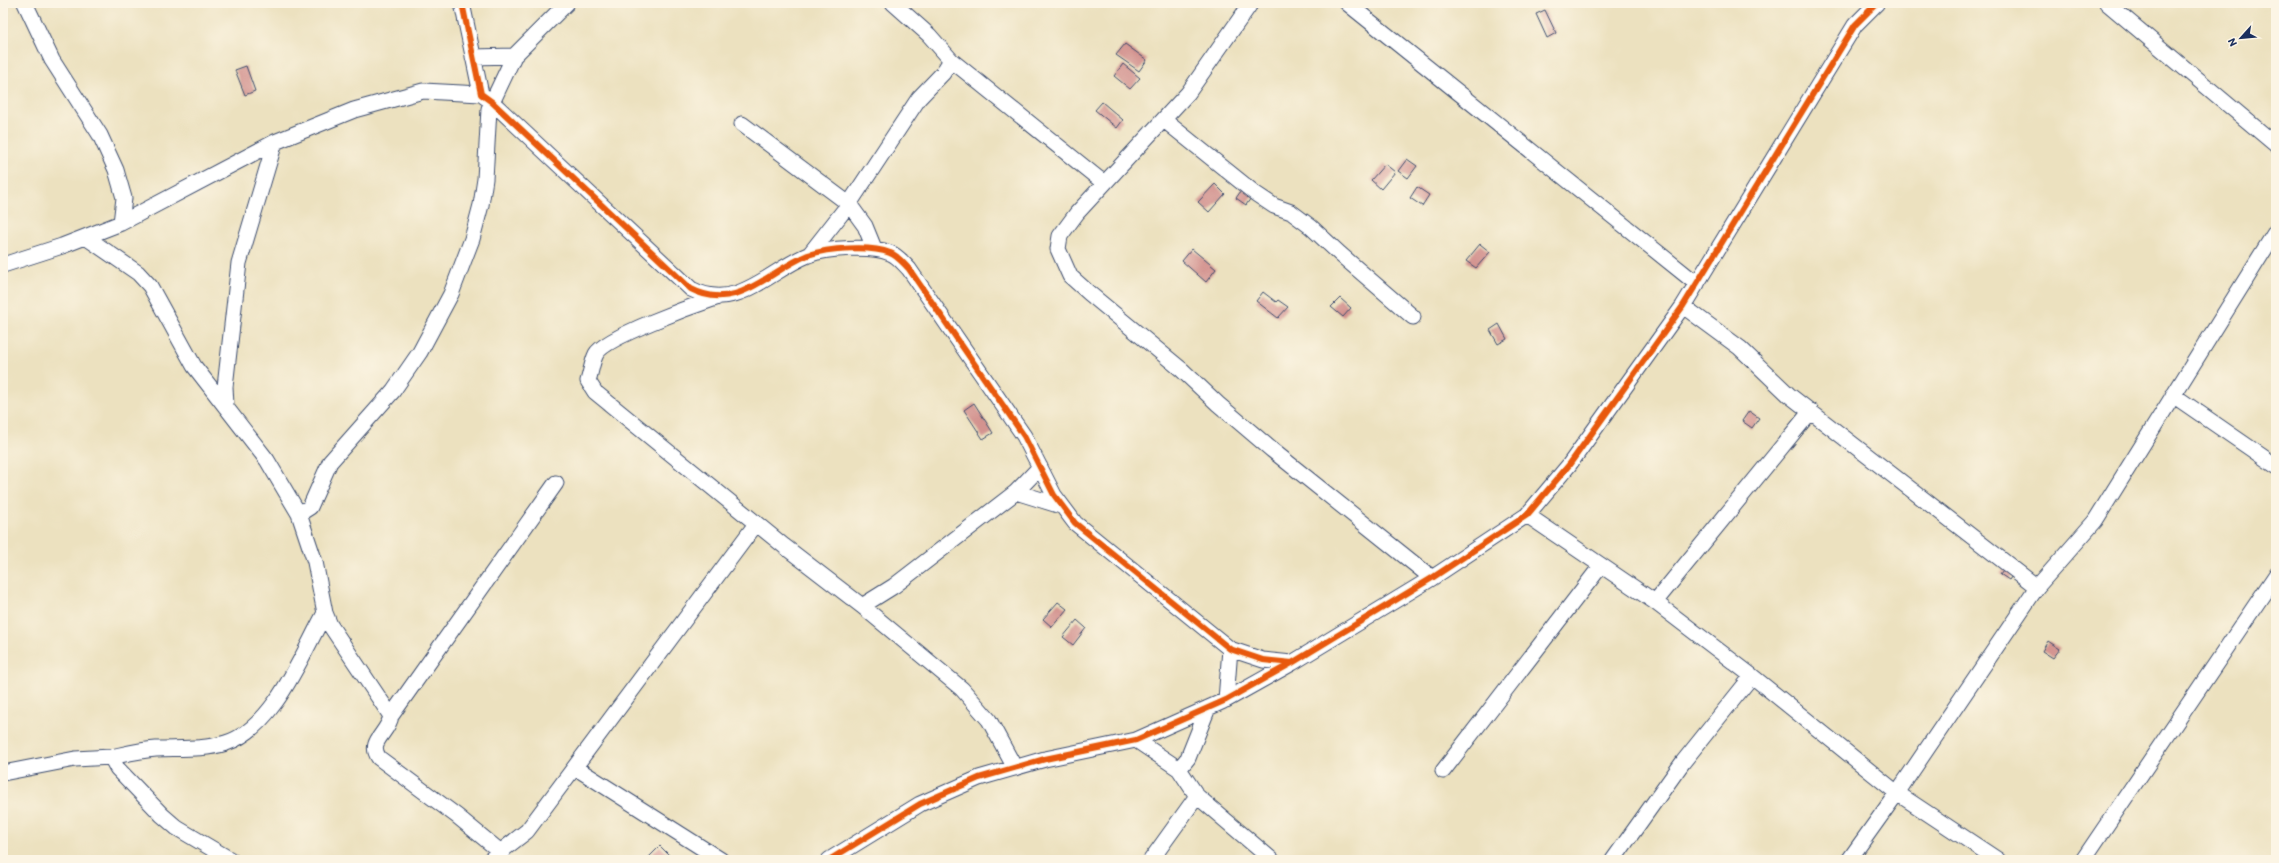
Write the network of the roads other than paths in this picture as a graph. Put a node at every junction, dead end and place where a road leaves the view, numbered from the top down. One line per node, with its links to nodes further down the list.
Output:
1 (25, 3): 19 (street)
2 (462, 3): 10 (street)
3 (567, 3): 9 (street)
4 (893, 3): 11 (street)
5 (1251, 3): 13 (street)
6 (1347, 3): 25 (street)
7 (1877, 3): 25 (street)
8 (2106, 3): 16 (street)
9 (514, 56): 10 (street); 12 (street)
10 (473, 57): 12 (street)
11 (951, 60): 17 (street); 18 (street)
12 (487, 98): 15 (street); 26 (street); 37 (street)
13 (1164, 120): 17 (street); 28 (street)
14 (742, 124): 18 (street)
15 (275, 142): 19 (street); 30 (street)
16 (2276, 145)
17 (1104, 183): 42 (street)
18 (849, 204): 22 (street); 23 (street)
19 (121, 223): 21 (street)
20 (2276, 231): 29 (street)
21 (87, 238): 24 (street); 30 (street)
22 (874, 248): 23 (street); 33 (street)
23 (809, 255): 26 (street)
24 (3, 264)
25 (1697, 284): 27 (street)
26 (716, 298): 39 (street)
27 (1683, 306): 31 (street); 38 (street)
28 (1413, 316)
29 (2173, 395): 32 (street); 43 (street)
30 (226, 405): 37 (street)
31 (1810, 411): 43 (street); 44 (street)
32 (2276, 466)
33 (1040, 467): 35 (street); 36 (street)
34 (556, 483): 52 (street)
35 (1016, 492): 36 (street); 45 (street)
36 (1061, 506): 47 (street)
37 (299, 514): 46 (street)
38 (1527, 515): 40 (street); 42 (street)
39 (756, 524): 45 (street); 55 (street)
40 (1600, 567): 44 (street); 58 (street)
41 (2276, 575): 71 (street)
42 (1432, 578): 48 (street)
43 (2037, 587): 60 (street)
44 (1655, 602): 49 (street)
45 (862, 606): 56 (street)
46 (325, 613): 52 (street); 54 (street)
47 (1230, 649): 48 (street); 50 (street)
48 (1292, 663): 50 (street)
49 (1752, 676): 60 (street); 68 (street)
50 (1226, 700): 51 (street)
51 (1208, 708): 53 (street); 57 (street)
52 (391, 716): 62 (street)
53 (1136, 740): 56 (street); 57 (street)
54 (111, 757): 59 (street); 63 (street)
55 (576, 768): 62 (street); 64 (street)
56 (1015, 768): 65 (street)
57 (1178, 769): 61 (street)
58 (1443, 771)
59 (3, 773)
60 (1897, 793): 69 (street); 70 (street)
61 (1197, 796): 66 (street); 67 (street)
62 (496, 856)
63 (231, 860)
64 (721, 860)
65 (830, 860)
66 (1151, 860)
67 (1272, 860)
68 (1613, 860)
69 (1849, 860)
70 (1998, 860)
71 (2083, 860)

